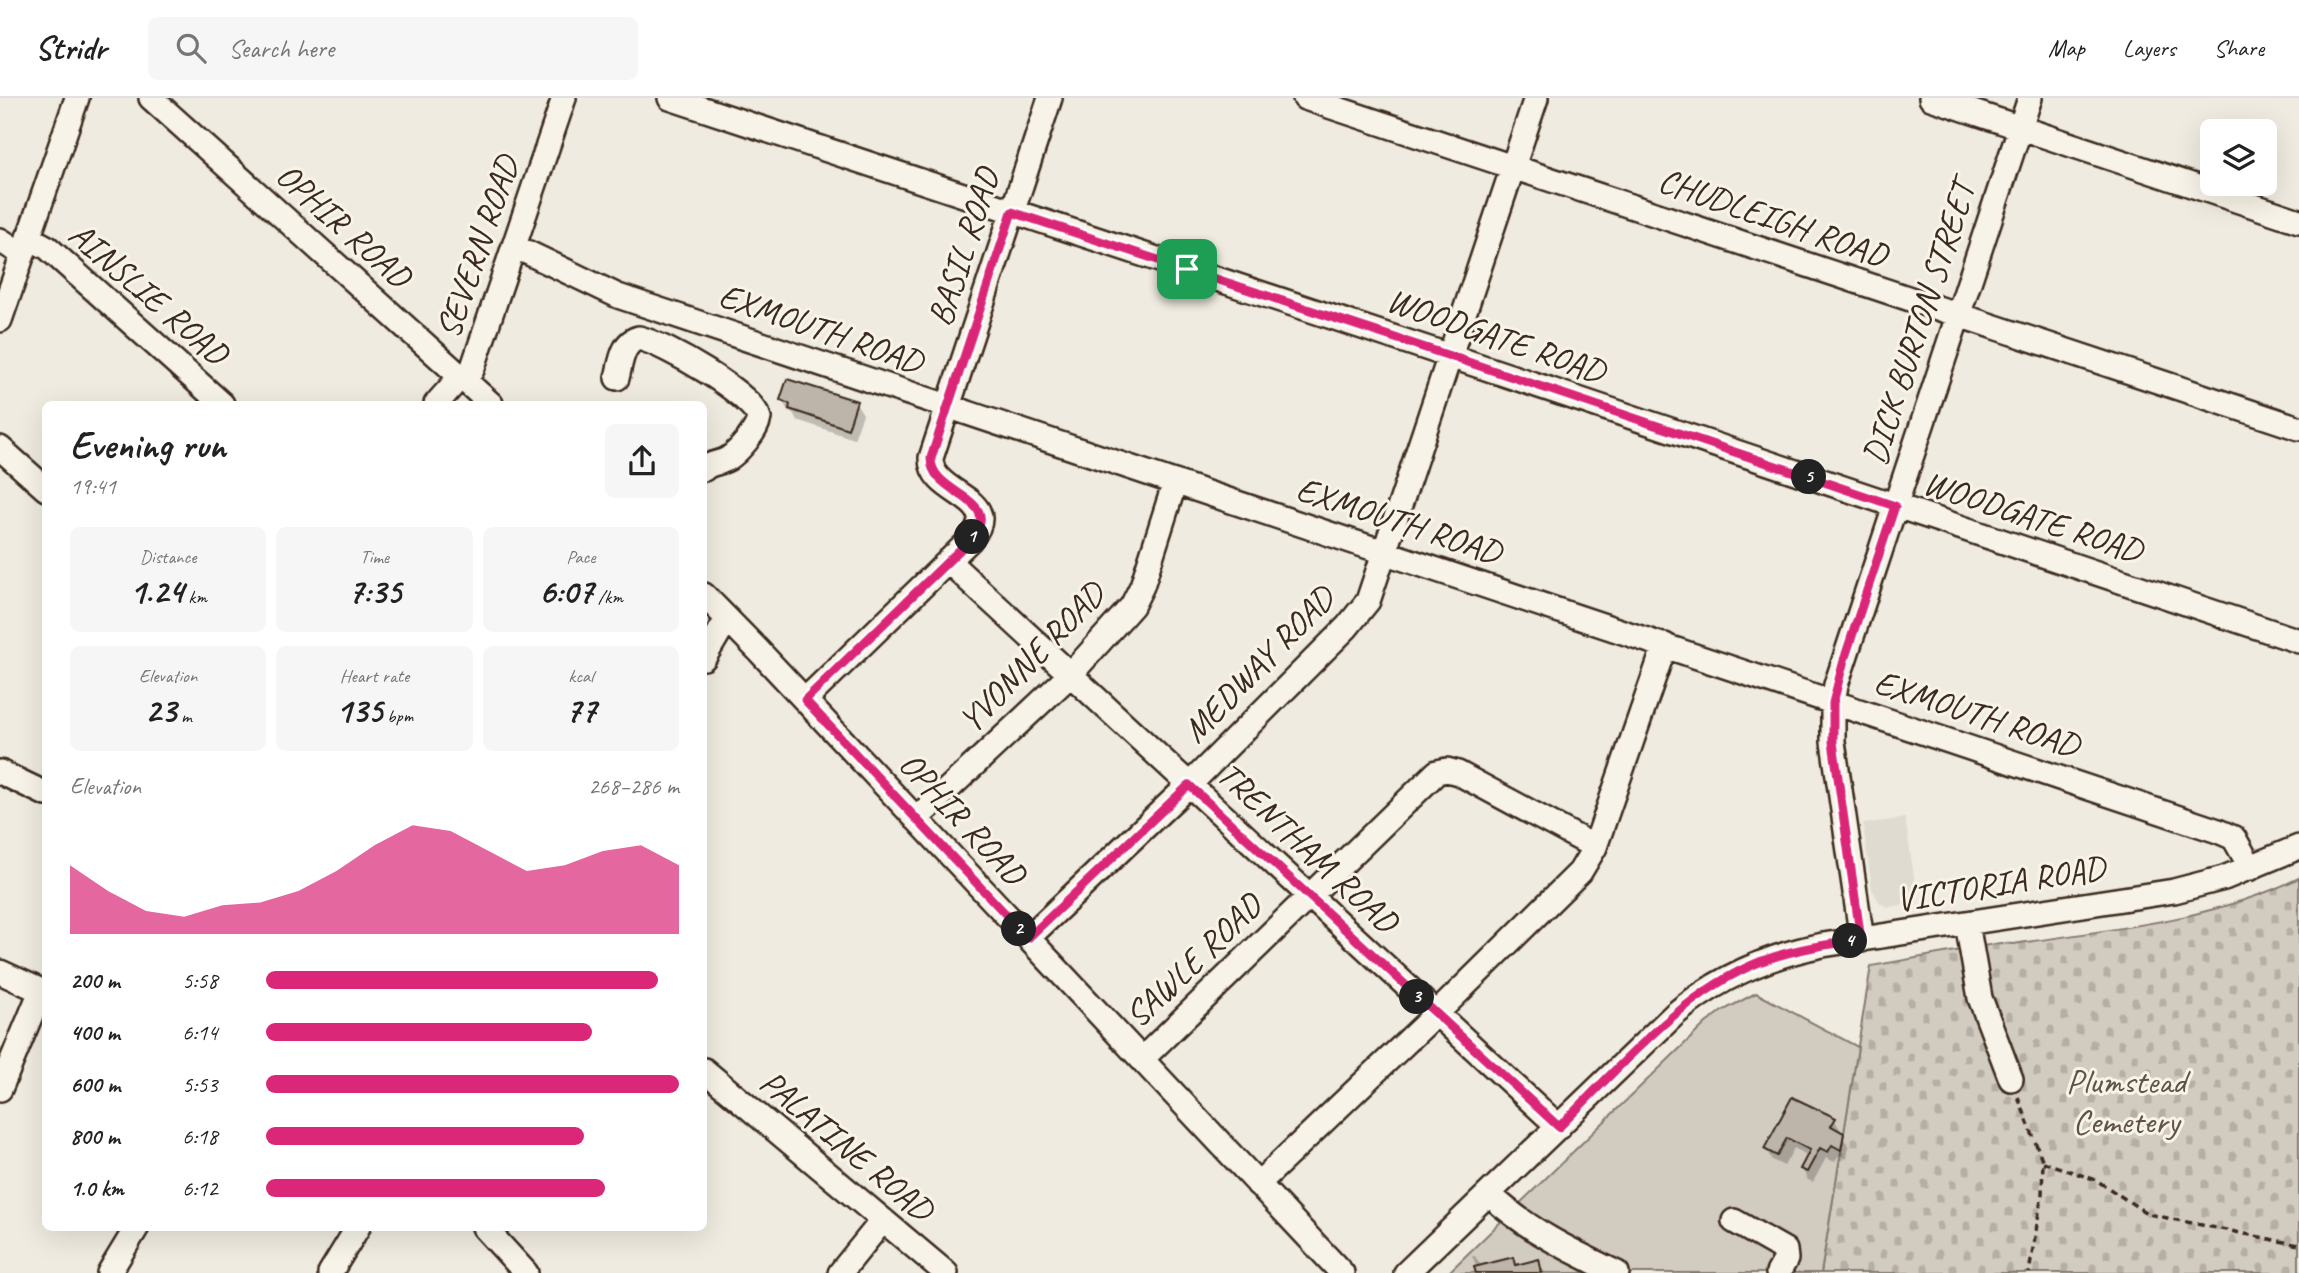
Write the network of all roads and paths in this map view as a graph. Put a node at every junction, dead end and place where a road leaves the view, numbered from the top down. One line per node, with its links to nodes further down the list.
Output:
1 (76, 98): 15 (street)
2 (151, 98): 20 (street, OPHIR ROAD)
3 (564, 98): 16 (street, SEVERN ROAD)
4 (670, 98): 12 (street, WOODGATE ROAD)
5 (1050, 98): 12 (street, BASIL ROAD)
6 (1305, 98): 11 (street, CHUDLEIGH ROAD)
7 (1536, 98): 11 (street, MEDWAY ROAD)
8 (1931, 98): 10 (street)
9 (2030, 98): 10 (street, DICK BURTON STREET)
10 (2020, 128): 13 (street); 17 (street, DICK BURTON STREET)
11 (1513, 167): 17 (street, CHUDLEIGH ROAD); 19 (street, MEDWAY ROAD)
12 (1012, 212): 19 (street, WOODGATE ROAD); 25 (street, BASIL ROAD)
13 (2299, 221)
14 (0, 240): 15 (street, AINSLIE ROAD)
15 (25, 246): 18 (street); 22 (street, AINSLIE ROAD)
16 (514, 246): 20 (street, SEVERN ROAD); 25 (street, EXMOUTH ROAD)
17 (1957, 315): 26 (street, CHUDLEIGH ROAD); 31 (street, DICK BURTON STREET)
18 (0, 320)
19 (1450, 356): 31 (street, WOODGATE ROAD); 32 (street, MEDWAY ROAD)
20 (462, 378): 23 (street, SEVERN ROAD); 24 (street, OPHIR ROAD)
21 (617, 378): 28 (street)
22 (219, 401)
23 (439, 401)
24 (488, 401)
25 (947, 407): 29 (street, EXMOUTH ROAD); 33 (street, BASIL ROAD)
26 (2299, 428)
27 (0, 448): 30 (street)
28 (707, 466)
29 (1175, 482): 32 (street, EXMOUTH ROAD); 39 (street, YVONNE ROAD)
30 (42, 485)
31 (1895, 506): 36 (street, WOODGATE ROAD); 41 (street, DICK BURTON STREET)
32 (1384, 552): 37 (street, EXMOUTH ROAD); 43 (street, MEDWAY ROAD)
33 (948, 561): 39 (street, TRENTHAM ROAD); 40 (street, BASIL ROAD)
34 (707, 598): 35 (street, OPHIR ROAD)
35 (727, 619): 38 (street); 40 (street, OPHIR ROAD)
36 (2299, 641)
37 (1665, 645): 41 (street, EXMOUTH ROAD); 46 (street)
38 (707, 653)
39 (1070, 675): 43 (street, TRENTHAM ROAD); 45 (street, YVONNE ROAD)
40 (805, 700): 45 (street, OPHIR ROAD)
41 (1833, 703): 48 (street, EXMOUTH ROAD); 52 (street, DICK BURTON STREET)
42 (0, 772): 44 (street)
43 (1189, 785): 49 (street, TRENTHAM ROAD); 51 (street, MEDWAY ROAD)
44 (42, 791)
45 (916, 819): 51 (street, OPHIR ROAD)
46 (1595, 847): 49 (street, SAWLE ROAD); 56 (street)
47 (2299, 847): 48 (street, VICTORIA ROAD)
48 (2251, 868): 50 (street, VICTORIA ROAD)
49 (1309, 895): 56 (street, TRENTHAM ROAD); 57 (street, SAWLE ROAD)
50 (1967, 923): 52 (street, VICTORIA ROAD); 59 (street)
51 (1028, 938): 57 (street, OPHIR ROAD)
52 (1861, 940): 61 (street, VICTORIA ROAD)
53 (0, 972): 54 (street)
54 (42, 992)
55 (42, 994): 60 (street)
56 (1436, 1014): 61 (street, TRENTHAM ROAD); 63 (street)
57 (1142, 1059): 63 (street, OPHIR ROAD)
58 (707, 1073): 65 (street, PALATINE ROAD)
59 (2011, 1079): 62 (path)
60 (0, 1089)
61 (1559, 1127): 64 (street, VICTORIA ROAD)
62 (2043, 1162): 70 (path); 80 (path)
63 (1258, 1184): 76 (street, OPHIR ROAD)
64 (1489, 1194): 77 (street, VICTORIA ROAD); 78 (street)
65 (883, 1220): 71 (street, PALATINE ROAD); 75 (street)
66 (1734, 1221): 79 (street)
67 (135, 1231): 72 (street)
68 (356, 1231): 73 (street)
69 (488, 1231): 74 (street)
70 (2299, 1245)
71 (939, 1271)
72 (109, 1273)
73 (330, 1273)
74 (526, 1273)
75 (840, 1273)
76 (1342, 1273)
77 (1406, 1273)
78 (1618, 1273)
79 (1778, 1273)
80 (2029, 1273)

